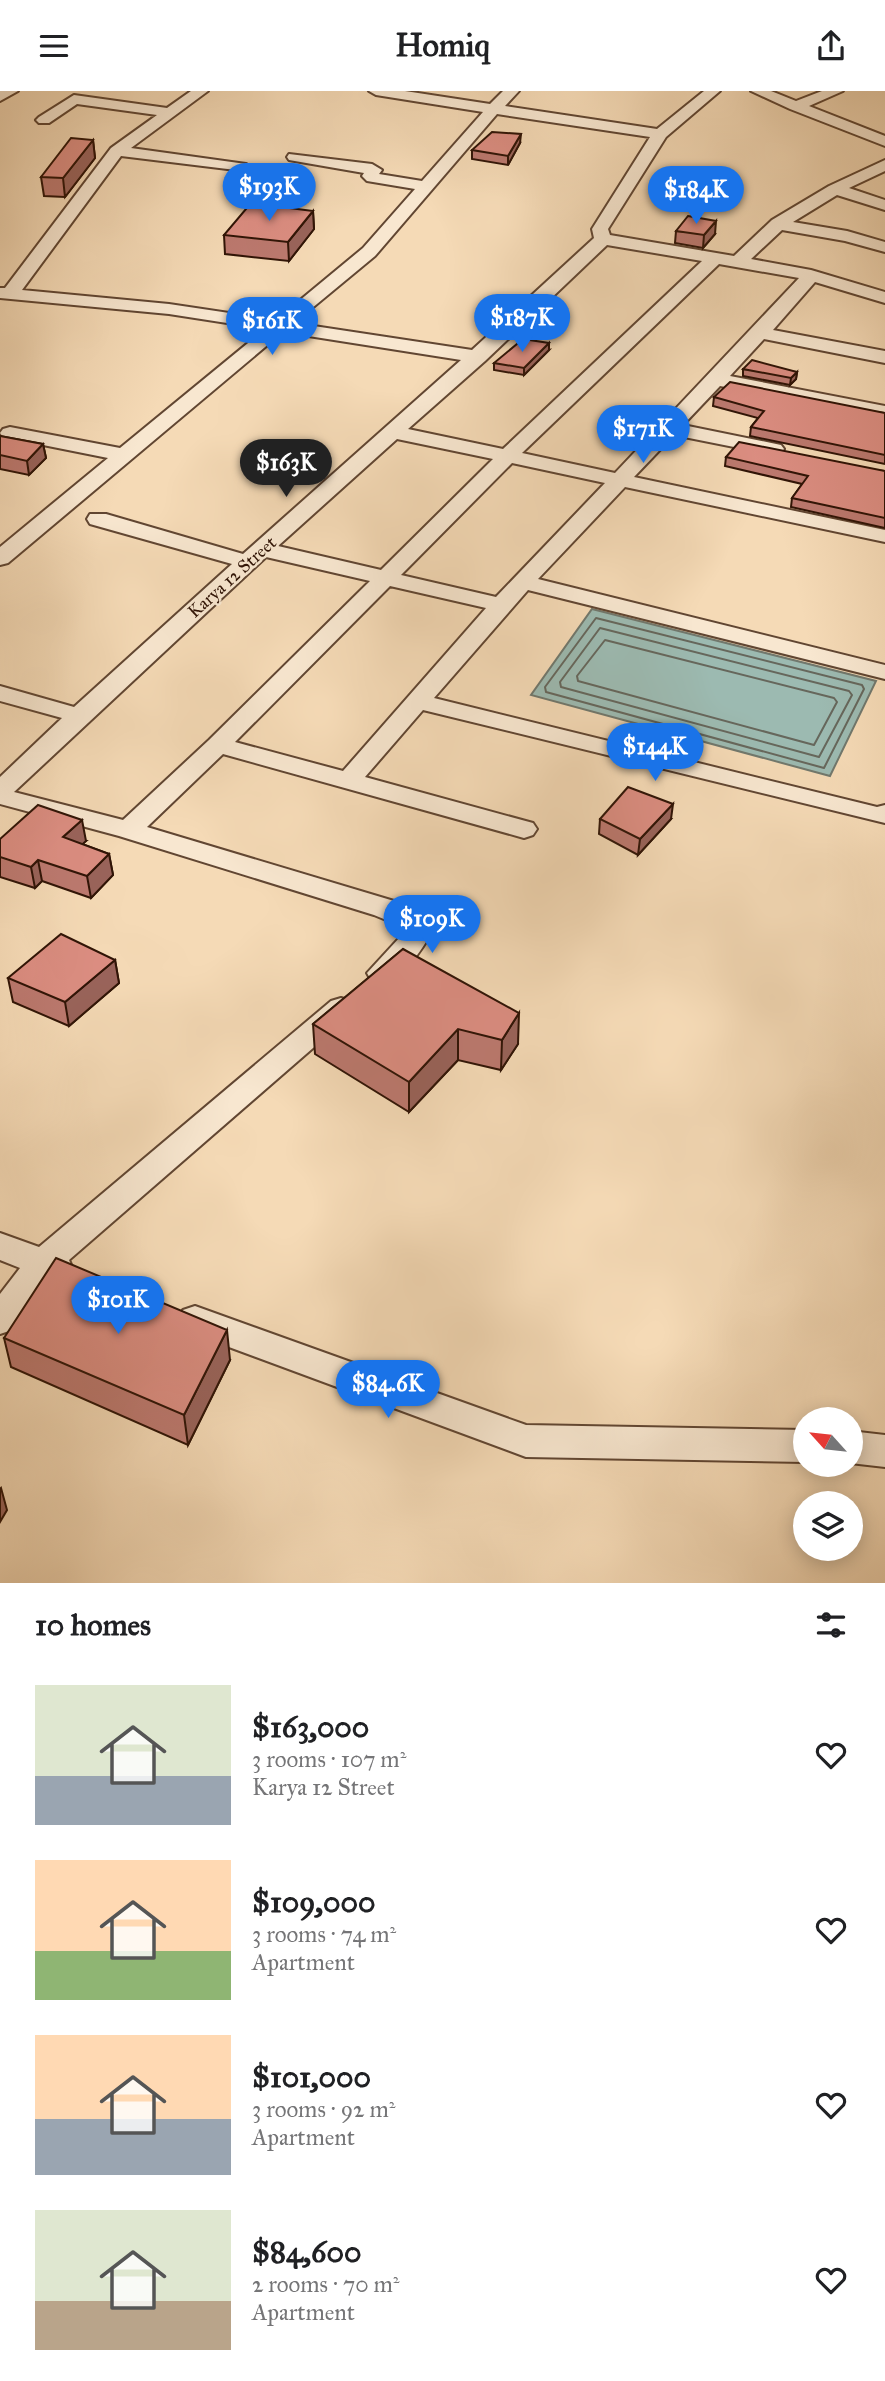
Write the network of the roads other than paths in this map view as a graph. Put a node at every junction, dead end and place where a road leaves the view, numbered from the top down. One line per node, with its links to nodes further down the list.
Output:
1 (11, 91): 8 (street)
2 (201, 91): 11 (street)
3 (376, 91): 10 (street)
4 (512, 91): 10 (street)
5 (713, 91): 13 (street, Karya 12 Street)
6 (758, 91): 9 (street)
7 (836, 91): 9 (street)
8 (0, 97)
9 (795, 106): 14 (street)
10 (495, 107): 13 (street); 19 (street)
11 (171, 113): 12 (street); 15 (street)
12 (44, 120)
13 (660, 134): 23 (street, Karya 12 Street)
14 (885, 141)
15 (117, 151): 18 (street); 28 (street)
16 (295, 157): 19 (street)
17 (885, 165): 20 (street)
18 (246, 169)
19 (426, 186): 30 (street)
20 (835, 189): 21 (street); 22 (street)
21 (885, 205)
22 (778, 224): 24 (street); 26 (street)
23 (603, 239): 25 (street); 32 (street, Karya 12 Street)
24 (885, 247)
25 (717, 257): 26 (street); 41 (street)
26 (739, 261): 27 (street)
27 (811, 275): 29 (street); 31 (street)
28 (5, 293): 30 (street)
29 (885, 298)
30 (278, 326): 32 (street); 40 (street)
31 (760, 333): 33 (street); 34 (street)
32 (478, 357): 37 (street, Karya 12 Street)
33 (885, 357)
34 (715, 379): 35 (street); 36 (street)
35 (885, 412)
36 (669, 428): 39 (street); 42 (street)
37 (392, 432): 41 (street); 45 (street, Karya 12 Street)
38 (10, 433): 40 (street)
39 (790, 452)
40 (124, 455): 46 (street)
41 (507, 457): 42 (street); 47 (street)
42 (618, 481): 44 (street); 48 (street)
43 (98, 519): 45 (street)
44 (885, 536)
45 (255, 555): 47 (street); 53 (street, Karya 12 Street)
46 (0, 558)
47 (386, 578): 49 (street); 54 (street)
48 (523, 582): 49 (street); 50 (street)
49 (501, 605): 52 (street)
50 (885, 672)
51 (0, 693): 53 (street)
52 (418, 701): 55 (street); 57 (street)
53 (80, 716): 56 (street, Karya 12 Street)
54 (218, 745): 55 (street); 59 (street)
55 (348, 781): 58 (street)
56 (0, 793): 59 (street)
57 (885, 813)
58 (524, 829)
59 (128, 830): 61 (street)
60 (0, 1246): 61 (street)
61 (42, 1264): 62 (street); 64 (street)
62 (89, 1282)
63 (164, 1310): 65 (street)
64 (0, 1320)
65 (793, 1446)
66 (863, 1448): 67 (street)
67 (885, 1451)

